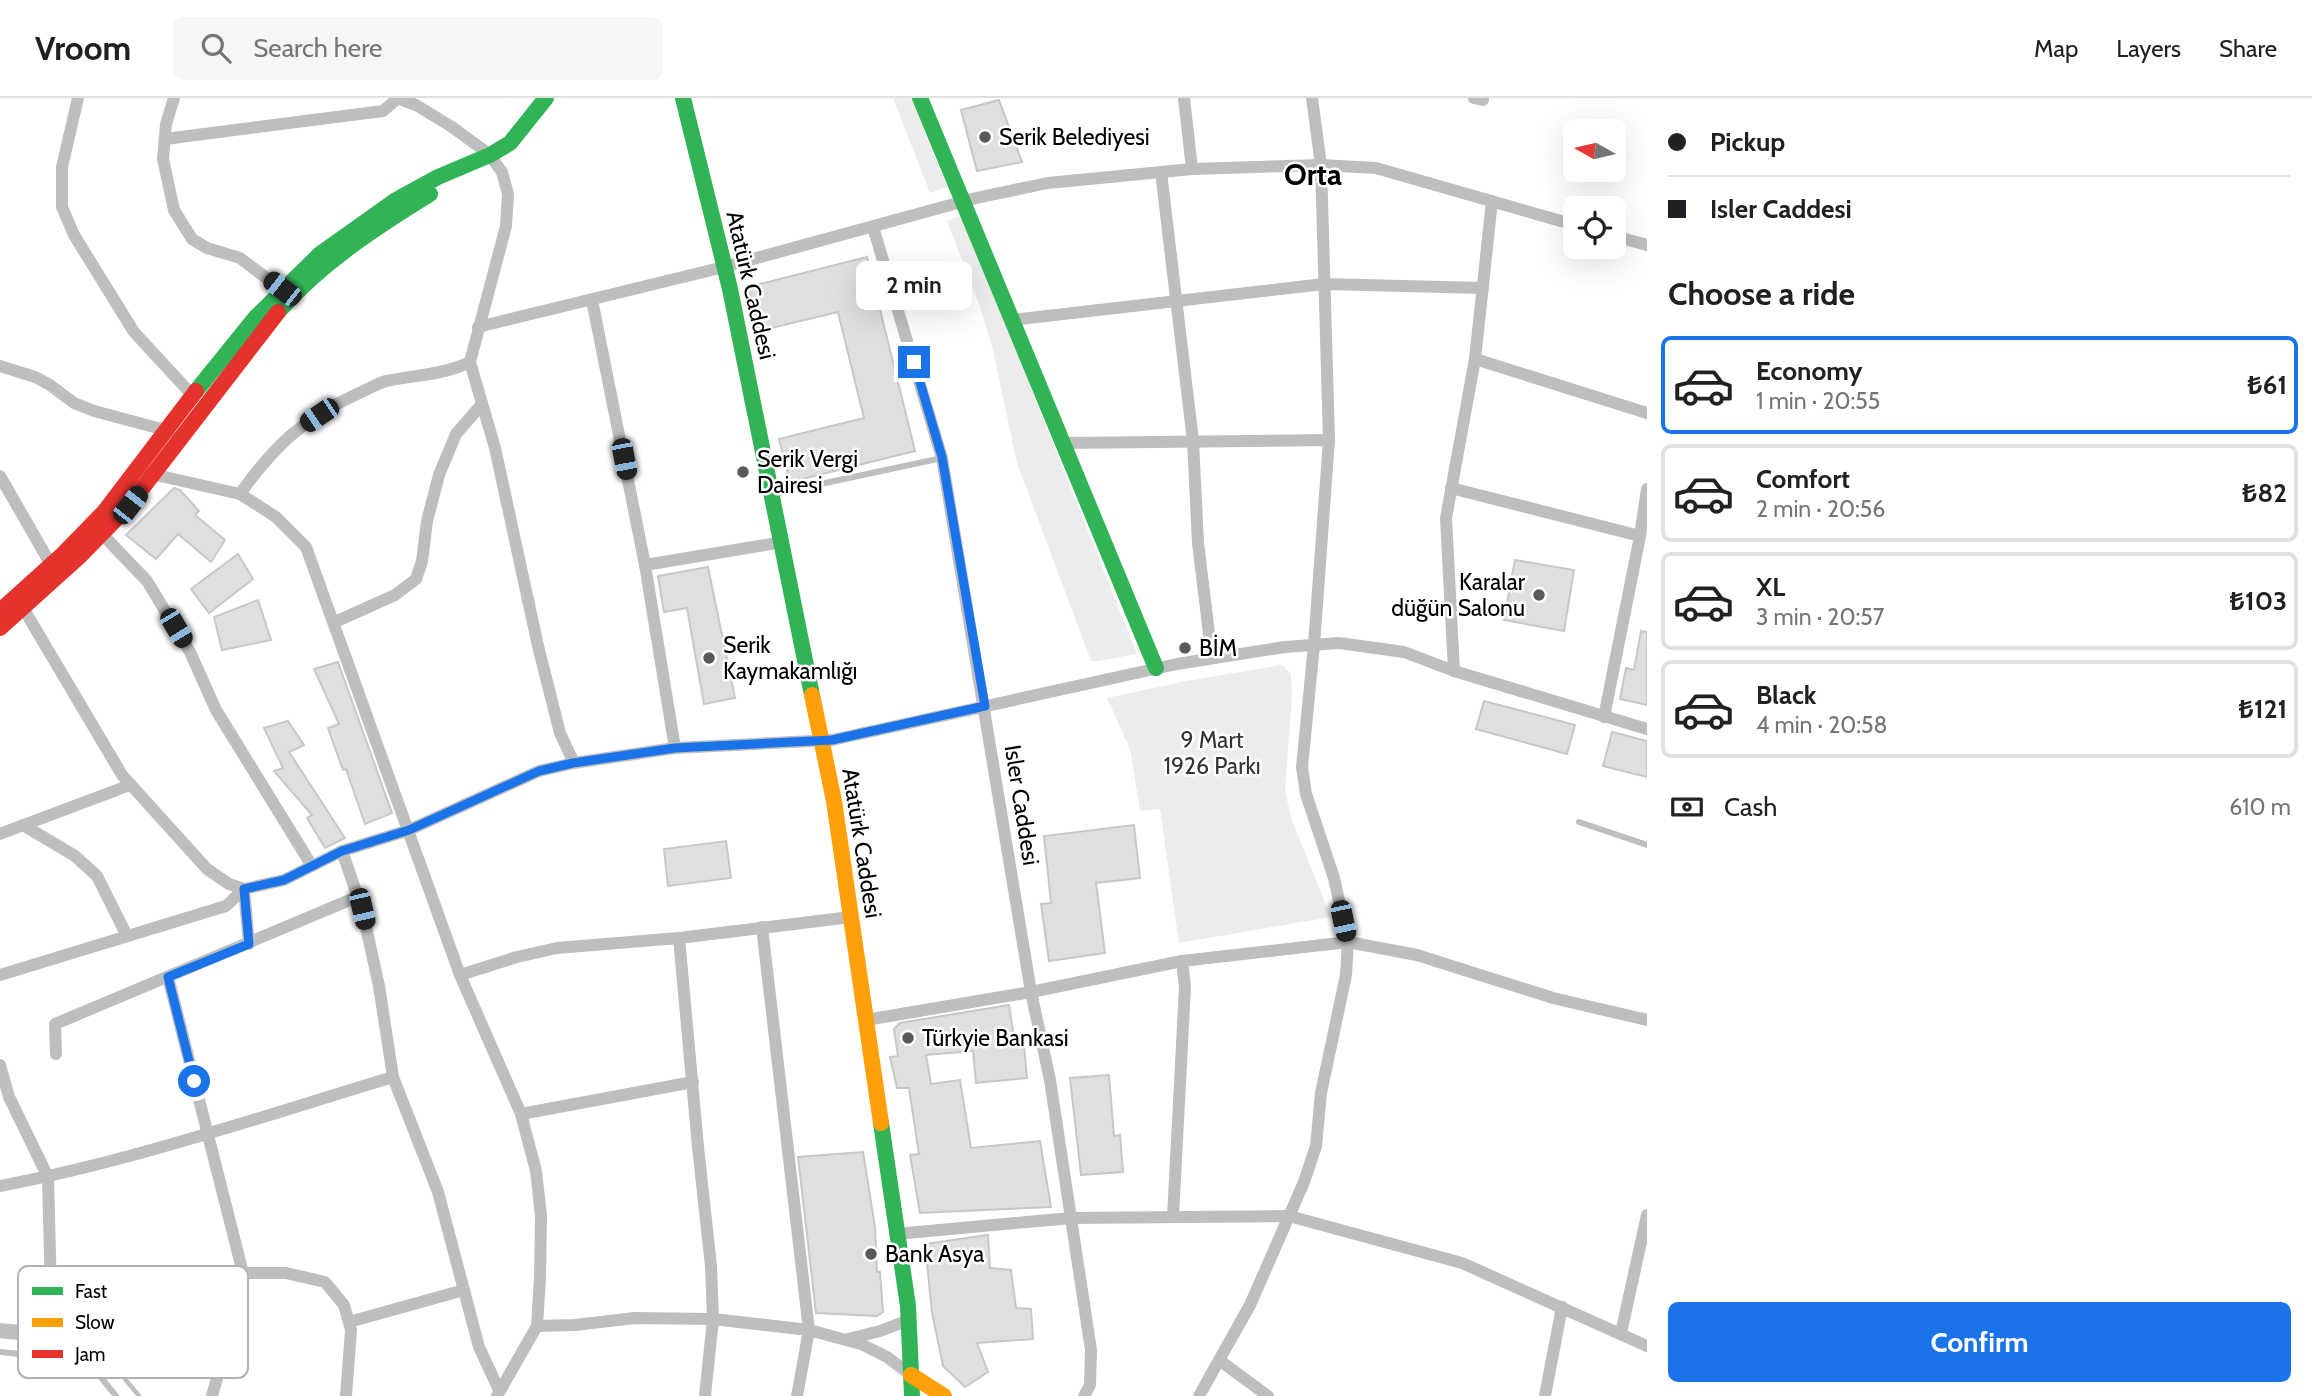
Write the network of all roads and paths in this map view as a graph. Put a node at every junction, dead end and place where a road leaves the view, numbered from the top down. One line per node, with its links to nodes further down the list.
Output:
1 (78, 98): 31 (street)
2 (174, 98): 9 (street)
3 (547, 98): 10 (street)
4 (683, 98): 20 (street, Atatürk Caddesi)
5 (920, 98): 15 (street)
6 (1184, 98): 12 (street)
7 (1312, 98): 11 (street)
8 (397, 99): 9 (street); 10 (street)
9 (165, 139): 23 (street)
10 (489, 154): 23 (street); 27 (street)
11 (1321, 165): 12 (street); 14 (street); 21 (street)
12 (1192, 169): 13 (street)
13 (1161, 172): 15 (street); 25 (street)
14 (1492, 201): 16 (street); 22 (street)
15 (964, 202): 17 (street); 26 (street)
16 (1563, 222)
17 (873, 227): 20 (street); 38 (street, Isler Caddesi)
18 (1626, 239): 19 (street)
19 (1647, 245)
20 (724, 267): 24 (street); 44 (street, Atatürk Caddesi)
21 (1324, 284): 22 (street); 25 (street); 35 (street)
22 (1483, 288): 28 (street)
23 (287, 293): 31 (street); 39 (street)
24 (592, 300): 27 (street); 48 (street)
25 (1177, 302): 26 (street); 36 (street)
26 (1012, 320): 37 (street)
27 (478, 327): 29 (street)
28 (1475, 359): 33 (street); 41 (street)
29 (470, 362): 32 (street); 43 (street)
30 (0, 366): 34 (street)
31 (194, 397): 34 (street)
32 (482, 404): 52 (street); 63 (street)
33 (1647, 413)
34 (169, 431): 39 (street)
35 (1328, 440): 36 (street); 54 (street)
36 (1193, 441): 37 (street); 55 (street)
37 (1062, 443): 56 (street)
38 (942, 457): 44 (lane); 58 (street, Isler Caddesi)
39 (145, 473): 43 (street); 45 (street); 49 (street)
40 (1, 481): 49 (street)
41 (1451, 488): 46 (street); 57 (street)
42 (1647, 489): 46 (street)
43 (240, 494): 52 (street)
44 (772, 494): 47 (street, Atatürk Caddesi)
45 (103, 535): 49 (street); 71 (street)
46 (1640, 536): 59 (street)
47 (783, 542): 48 (street); 61 (street, Atatürk Caddesi)
48 (645, 565): 62 (street)
49 (55, 571): 50 (street)
50 (20, 602): 51 (street); 53 (street); 64 (street)
51 (0, 611)
52 (335, 622): 67 (street)
53 (0, 628)
54 (1314, 645): 55 (street); 57 (street); 78 (street)
55 (1212, 658): 56 (street)
56 (1156, 668): 58 (street)
57 (1454, 671): 59 (street)
58 (985, 706): 61 (street); 84 (street, Isler Caddesi)
59 (1604, 717): 60 (street)
60 (1647, 729)
61 (822, 741): 62 (street); 74 (street, Atatürk Caddesi)
62 (675, 748): 63 (street)
63 (573, 763): 67 (street)
64 (130, 785): 66 (street); 72 (street)
65 (1578, 822): 69 (lane)
66 (23, 825): 68 (street); 76 (street)
67 (409, 830): 70 (street); 82 (street)
68 (0, 834)
69 (1647, 845)
70 (342, 851): 71 (street); 73 (street)
71 (312, 866): 72 (street)
72 (244, 889): 76 (street); 79 (street)
73 (357, 897): 79 (street); 89 (street)
74 (851, 917): 75 (street); 85 (street, Atatürk Caddesi)
75 (762, 927): 77 (street); 111 (street)
76 (127, 936): 81 (street)
77 (679, 938): 82 (street); 90 (street)
78 (1348, 942): 80 (street); 86 (street); 97 (street)
79 (249, 944): 83 (street)
80 (1182, 961): 84 (street); 98 (street)
81 (0, 975)
82 (460, 975): 92 (street)
83 (168, 977): 87 (street); 93 (street)
84 (1031, 992): 85 (street); 99 (street, Isler Caddesi)
85 (866, 1020): 100 (street, Atatürk Caddesi)
86 (1647, 1020)
87 (56, 1054)
88 (0, 1065): 91 (street)
89 (393, 1077): 93 (street); 104 (street)
90 (693, 1082): 92 (street); 106 (street)
91 (6, 1105): 94 (street)
92 (522, 1114): 109 (street)
93 (208, 1133): 94 (street); 102 (street)
94 (48, 1177): 95 (street); 101 (street)
95 (0, 1186)
96 (1647, 1215): 113 (street)
97 (1289, 1216): 98 (street); 105 (street); 118 (street)
98 (1173, 1217): 99 (street)
99 (1071, 1218): 100 (street); 130 (street, Isler Caddesi)
100 (897, 1234): 107 (street, Atatürk Caddesi)
101 (50, 1266)
102 (241, 1266)
103 (248, 1273): 108 (street)
104 (464, 1290): 108 (street); 122 (street)
105 (1562, 1307): 113 (street); 133 (street)
106 (713, 1319): 109 (street); 111 (street); 126 (street)
107 (909, 1320): 114 (street); 119 (street, Atatürk Caddesi)
108 (349, 1322): 125 (street)
109 (537, 1326): 122 (street)
110 (0, 1329): 112 (street)
111 (809, 1330): 114 (street); 127 (street)
112 (18, 1331)
113 (1621, 1333): 115 (street)
114 (847, 1339): 119 (street)
115 (1647, 1346)
116 (0, 1352): 117 (lane)
117 (18, 1354)
118 (1219, 1360): 131 (street); 132 (street)
119 (911, 1375): 128 (street, Atatürk Caddesi); 129 (street)
120 (101, 1378): 123 (lane)
121 (217, 1378): 124 (street)
122 (498, 1393)
123 (116, 1396)
124 (212, 1396)
125 (346, 1396)
126 (705, 1396)
127 (797, 1396)
128 (912, 1396)
129 (944, 1396)
130 (1084, 1396)
131 (1199, 1396)
132 (1268, 1396)
133 (1545, 1396)

